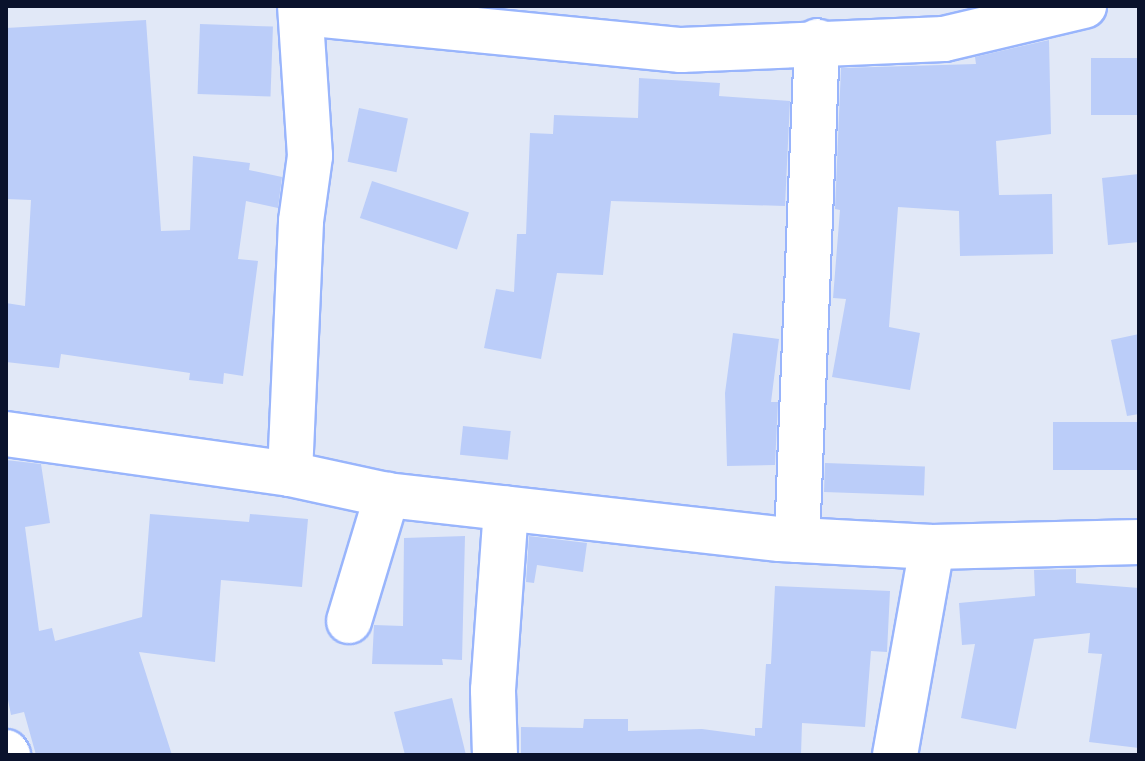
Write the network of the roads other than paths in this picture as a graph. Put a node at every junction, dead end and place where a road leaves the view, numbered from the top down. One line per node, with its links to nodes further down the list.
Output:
1 (1084, 6): 3 (street)
2 (302, 10): 4 (street); 6 (street)
3 (944, 23): 4 (street)
4 (817, 41): 9 (street)
5 (6, 434): 6 (street)
6 (290, 474): 7 (street)
7 (387, 495): 8 (street); 12 (street)
8 (506, 508): 9 (street); 13 (street)
9 (797, 540): 11 (street)
10 (1139, 542): 11 (street)
11 (932, 547): 14 (street)
12 (349, 621)
13 (495, 755)
14 (895, 755)

